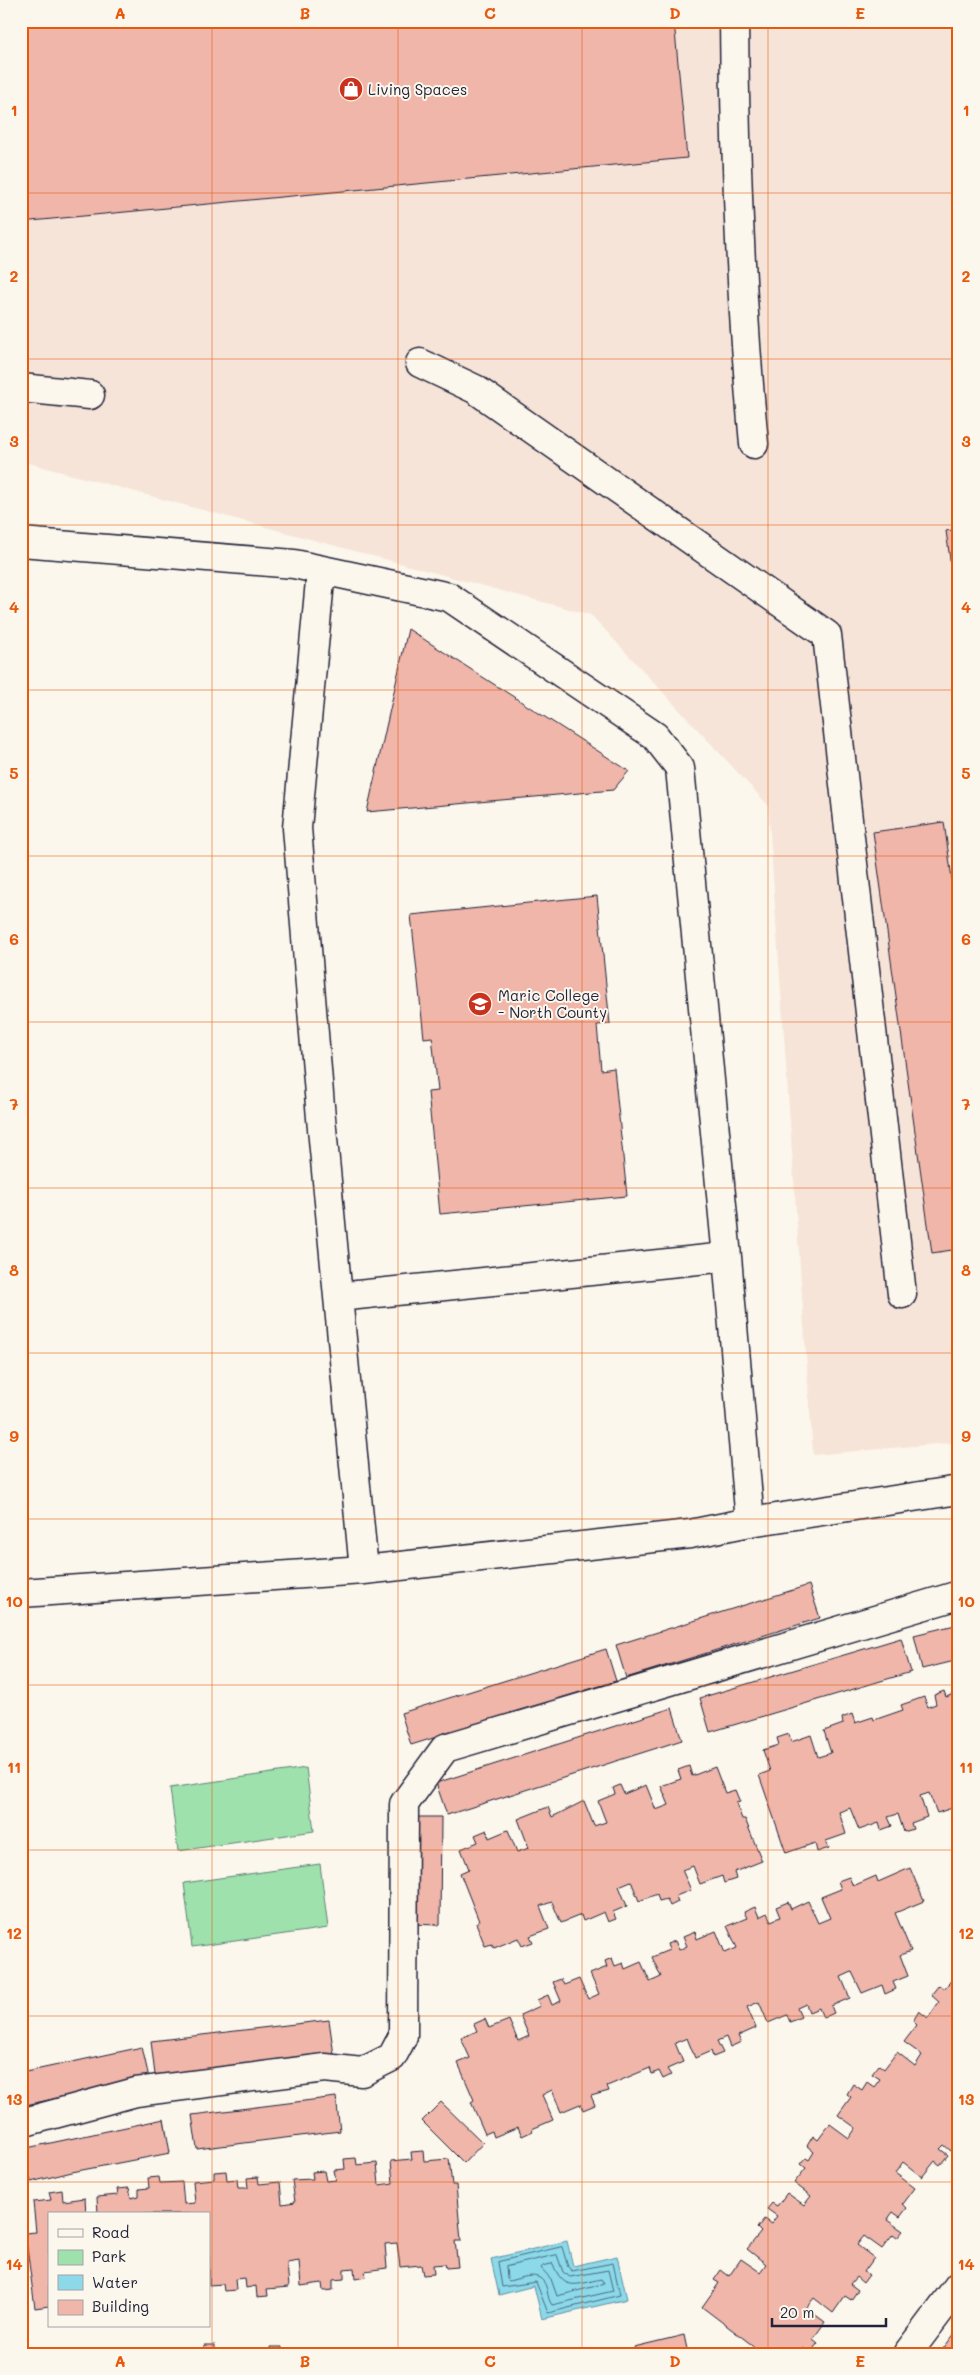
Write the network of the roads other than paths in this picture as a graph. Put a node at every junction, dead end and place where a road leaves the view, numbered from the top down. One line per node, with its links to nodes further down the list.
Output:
1 (734, 21): 5 (street)
2 (420, 363): 9 (street)
3 (21, 388): 4 (street)
4 (90, 395)
5 (754, 444)
6 (21, 542): 7 (street)
7 (320, 570): 8 (street); 10 (street)
8 (727, 1257): 10 (street); 12 (street)
9 (902, 1294)
10 (338, 1297): 13 (street)
11 (959, 1490): 12 (street)
12 (750, 1522): 13 (street)
13 (364, 1570): 14 (street)
14 (21, 1593)
15 (959, 1595): 16 (street)
16 (21, 2123)
17 (959, 2285): 18 (street)
18 (908, 2354)

